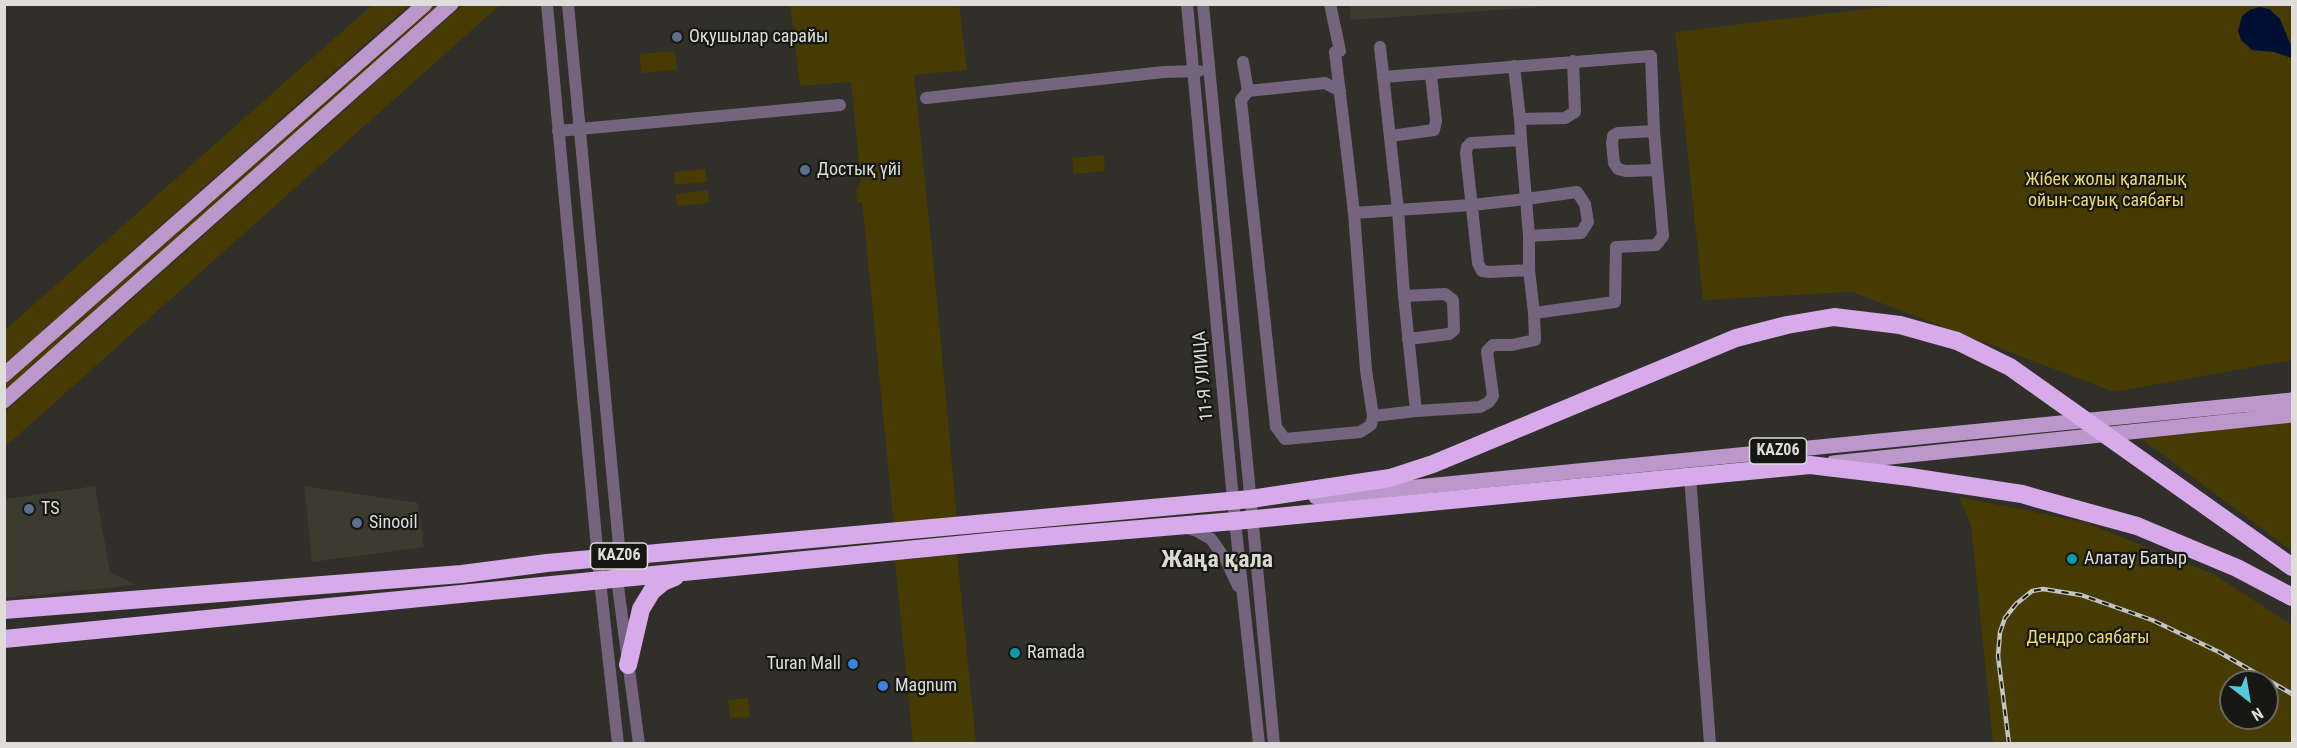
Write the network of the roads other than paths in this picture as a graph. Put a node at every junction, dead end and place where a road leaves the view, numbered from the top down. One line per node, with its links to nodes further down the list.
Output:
1 (425, 4): 36 (main road)
2 (451, 4): 38 (main road)
3 (547, 4): 22 (street)
4 (568, 4): 21 (street)
5 (1187, 4): 13 (street, 11-Я УЛИЦА)
6 (1203, 4): 12 (street, 11-Я УЛИЦА)
7 (1330, 4): 17 (street)
8 (1380, 46): 15 (street)
9 (1243, 62): 16 (street)
10 (1573, 62): 11 (street); 20 (street); 23 (street)
11 (1514, 66): 14 (street); 20 (street)
12 (1209, 70): 13 (street); 44 (street, 11-Я УЛИЦА)
13 (1193, 71): 18 (street); 44 (street, 11-Я УЛИЦА)
14 (1431, 75): 15 (street); 24 (street)
15 (1383, 77): 24 (street)
16 (1248, 91): 17 (street); 41 (street)
17 (1340, 91): 30 (street)
18 (926, 98)
19 (840, 105): 21 (street)
20 (1520, 119): 25 (street)
21 (580, 129): 22 (street); 48 (street)
22 (558, 131): 49 (street)
23 (1654, 131): 26 (street); 26 (street)
24 (1390, 136): 29 (street)
25 (1521, 140): 27 (street); 28 (street)
26 (1657, 170): 34 (street)
27 (1526, 199): 28 (street); 31 (street); 31 (street)
28 (1473, 205): 29 (street); 32 (street)
29 (1398, 210): 30 (street); 33 (street)
30 (1354, 213): 41 (street)
31 (1529, 236): 32 (street)
32 (1529, 270): 34 (street)
33 (1404, 296): 35 (street); 35 (street)
34 (1534, 313): 39 (street)
35 (1408, 339): 39 (street)
36 (4, 375)
37 (2292, 400): 44 (main road, KАZ06)
38 (4, 401)
39 (1416, 411): 41 (street)
40 (2292, 415): 42 (main road, KАZ06)
41 (1373, 416)
42 (1810, 465): 43 (highway, KАZ06); 54 (highway, KАZ06)
43 (1690, 476): 45 (highway, KАZ06); 62 (street)
44 (1249, 499): 45 (street, 11-Я УЛИЦА); 46 (street, 11-Я УЛИЦА); 48 (highway, KАZ06); 50 (highway, KАZ06)
45 (1254, 519): 46 (highway, KАZ06); 61 (street, 11-Я УЛИЦА)
46 (1235, 521): 47 (highway, KАZ06); 53 (street, 11-Я УЛИЦА)
47 (1177, 526): 51 (highway, KАZ06); 53 (street)
48 (620, 556): 49 (highway, KАZ06); 52 (street)
49 (598, 558): 52 (street); 55 (highway, KАZ06)
50 (2292, 567)
51 (685, 573): 52 (highway, KАZ06); 57 (highway)
52 (609, 580): 56 (highway, KАZ06); 57 (street); 58 (street)
53 (1243, 596): 60 (street, 11-Я УЛИЦА)
54 (2292, 597)
55 (4, 610)
56 (4, 639)
57 (628, 665): 59 (street)
58 (618, 744)
59 (639, 744)
60 (1259, 744)
61 (1274, 744)
62 (1710, 744)

